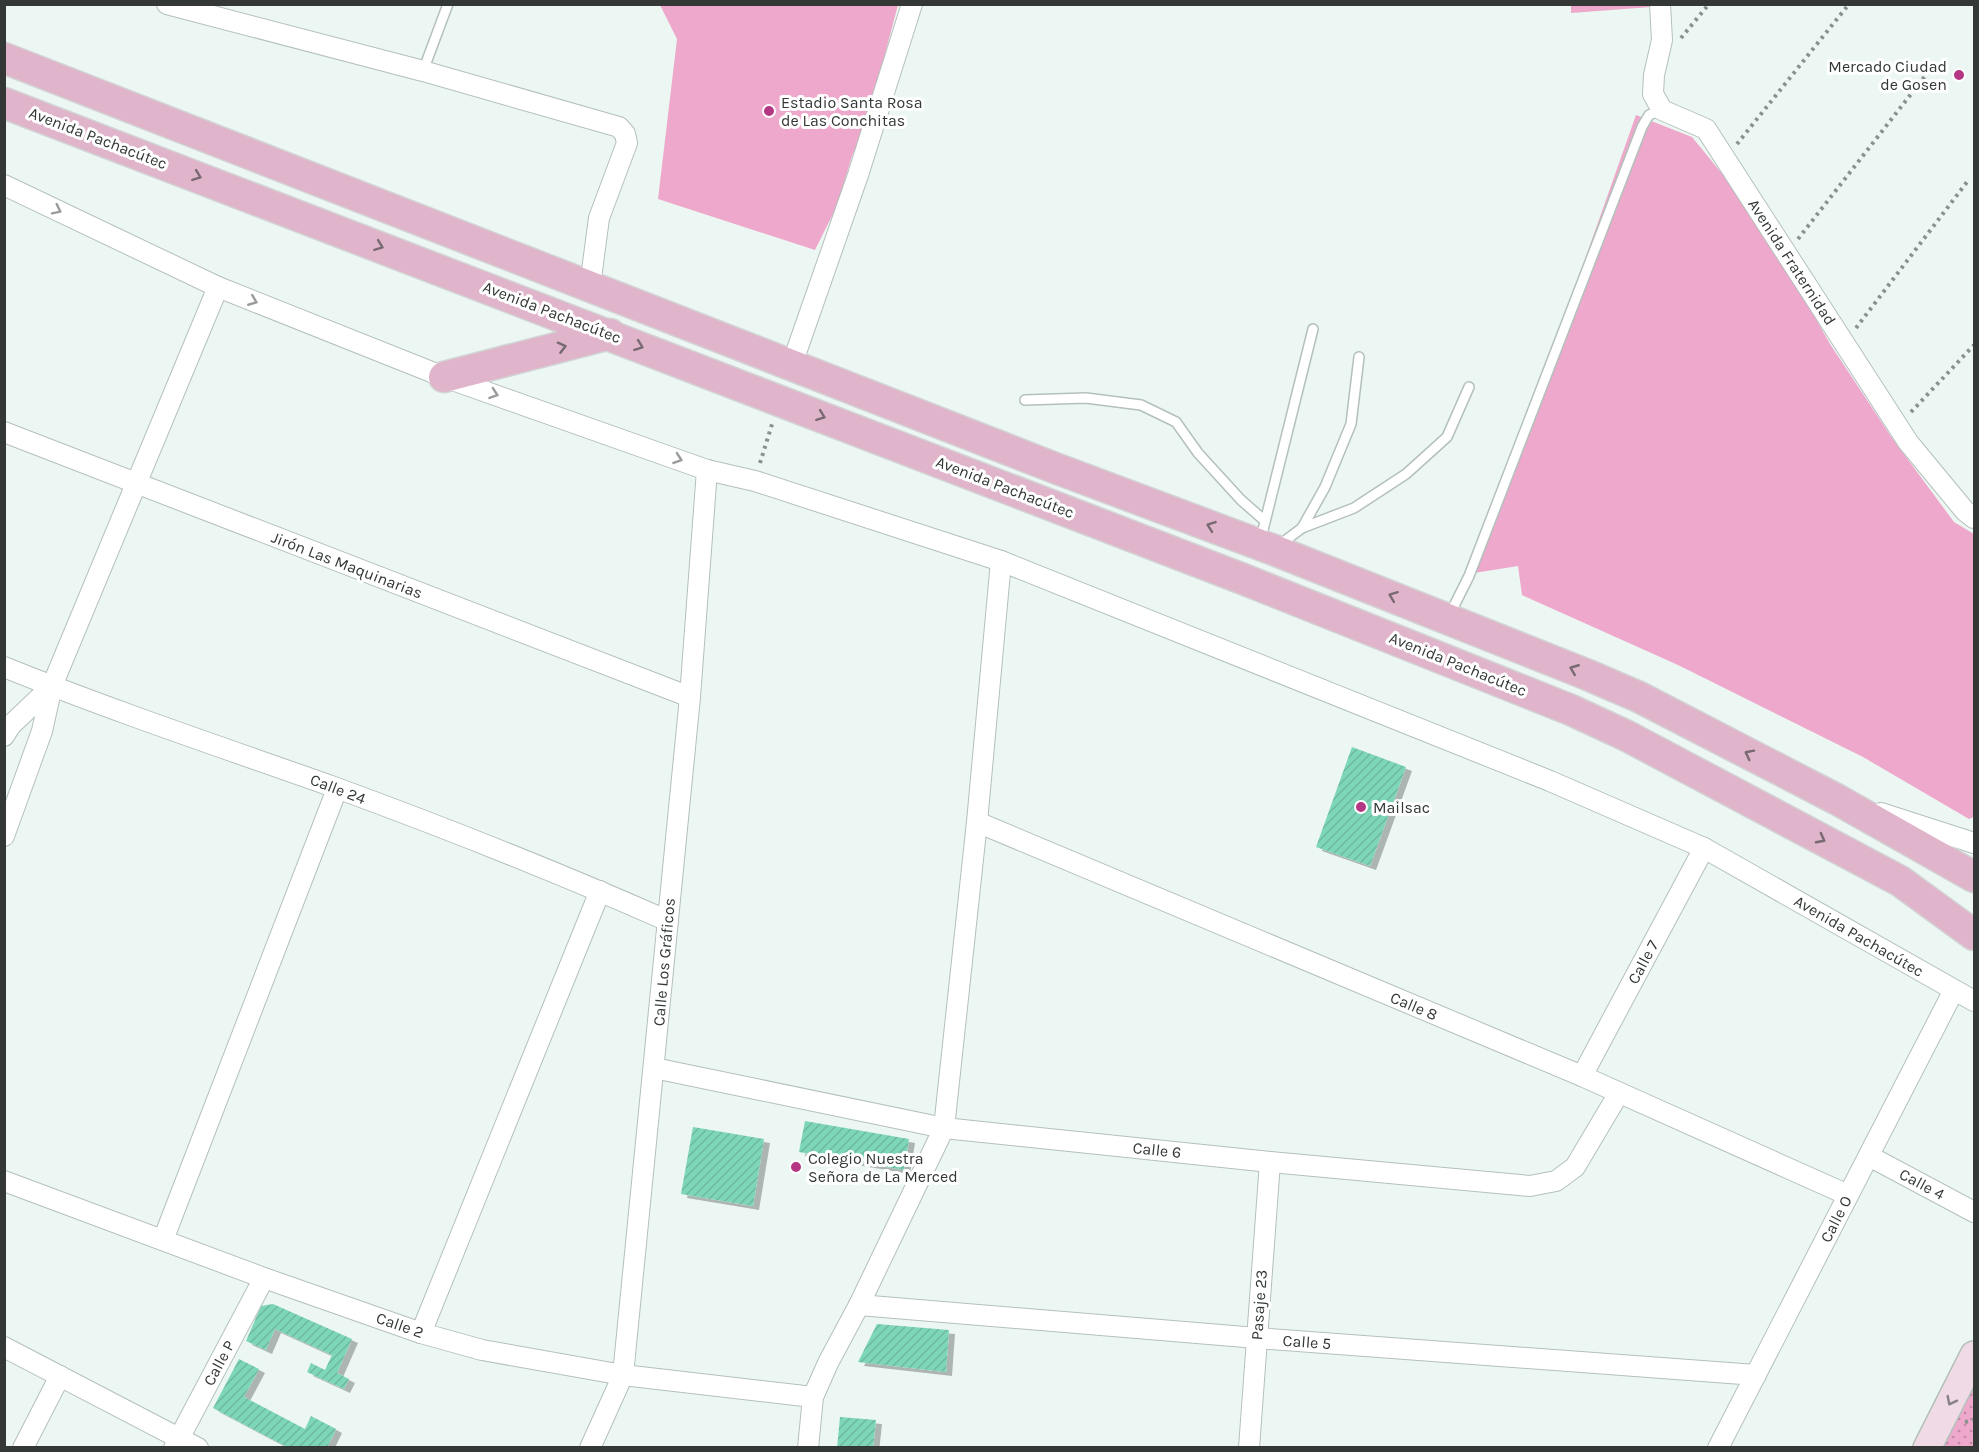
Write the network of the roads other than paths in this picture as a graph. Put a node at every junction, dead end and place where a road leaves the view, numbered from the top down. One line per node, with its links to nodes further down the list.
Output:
1 (167, 4): 5 (street)
2 (448, 4): 7 (lane)
3 (912, 4): 16 (street)
4 (1660, 4): 9 (street)
5 (188, 8): 7 (street)
6 (6, 63): 11 (main road)
7 (423, 70): 11 (street)
8 (4, 103): 14 (main road, Avenida Pachacútec, one-way to 14)
9 (1662, 110): 23 (street, Avenida Fraternidad); 27 (lane)
10 (4, 185): 12 (street, Avenida Pachacútec, one-way to 12)
11 (590, 286): 16 (main road)
12 (218, 287): 17 (street, Avenida Pachacútec, one-way to 17); 22 (street)
13 (1312, 328): 25 (lane)
14 (610, 334): 17 (main road, one-way to 14); 35 (main road, Avenida Pachacútec, one-way to 35)
15 (1359, 357): 24 (lane)
16 (792, 364): 25 (main road, one-way to 16)
17 (444, 377): 21 (street, Avenida Pachacútec, one-way to 21)
18 (1469, 387): 24 (lane)
19 (1025, 400): 25 (lane)
20 (4, 432): 22 (street, Jirón Las Maquinarias)
21 (707, 470): 26 (street, Avenida Pachacútec); 30 (street, Calle Los Gráficos)
22 (136, 483): 29 (street); 30 (street, Jirón Las Maquinarias)
23 (1974, 518)
24 (1302, 528): 25 (lane)
25 (1266, 538): 27 (main road, one-way to 25)
26 (1001, 561): 36 (street); 39 (street, Avenida Pachacútec)
27 (1448, 618): 32 (main road, one-way to 27)
28 (4, 667): 29 (street, Calle 24)
29 (52, 686): 31 (street); 33 (street, Calle 24); 37 (street)
30 (690, 697): 42 (street, Calle Los Gráficos)
31 (4, 736)
32 (1792, 776): 34 (main road); 35 (main road)
33 (337, 789): 41 (street, Calle 24); 55 (street)
34 (1838, 800): 38 (street); 40 (main road)
35 (1770, 812): 43 (main road, Avenida Pachacútec, one-way to 43)
36 (977, 822): 47 (street, Calle 8); 49 (street)
37 (4, 836)
38 (1974, 843)
39 (1704, 848): 44 (street, Avenida Pachacútec); 47 (street, Calle 7)
40 (1974, 875)
41 (600, 891): 42 (street, Calle 24); 58 (street)
42 (668, 921): 46 (street, Calle Los Gráficos)
43 (1974, 936)
44 (1954, 990): 45 (street, Avenida Pachacútec); 50 (street, Calle O)
45 (1974, 1001)
46 (654, 1068): 49 (street, Calle 6); 63 (street, Calle Los Gráficos)
47 (1582, 1076): 48 (street, Calle 8)
48 (1619, 1093): 51 (street, Calle 6); 53 (street, Calle 8)
49 (944, 1128): 51 (street, Calle 6); 57 (street)
50 (1869, 1156): 53 (street, Calle O); 54 (street, Calle 4)
51 (1270, 1162): 59 (street, Pasaje 23)
52 (4, 1181): 55 (street, Calle 2)
53 (1848, 1195): 64 (street, Calle O)
54 (1974, 1212)
55 (163, 1240): 56 (street, Calle 2)
56 (264, 1278): 58 (street, Calle 2); 67 (street, Calle P)
57 (859, 1305): 59 (street, Calle 5); 66 (street)
58 (421, 1333): 63 (street, Calle 2)
59 (1257, 1338): 64 (street, Calle 5); 72 (street, Pasaje 23)
60 (4, 1347): 65 (street)
61 (1974, 1355): 74 (street, one-way to 74)
62 (4, 1362): 65 (street)
63 (623, 1375): 66 (street, Calle 2); 70 (street, Calle Los Gráficos)
64 (1756, 1375): 73 (street, Calle O)
65 (57, 1382): 67 (street); 68 (street)
66 (813, 1397): 71 (street)
67 (175, 1444): 69 (street)
68 (23, 1448)
69 (198, 1448)
70 (590, 1448)
71 (808, 1448)
72 (1249, 1448)
73 (1718, 1448)
74 (1928, 1448)

